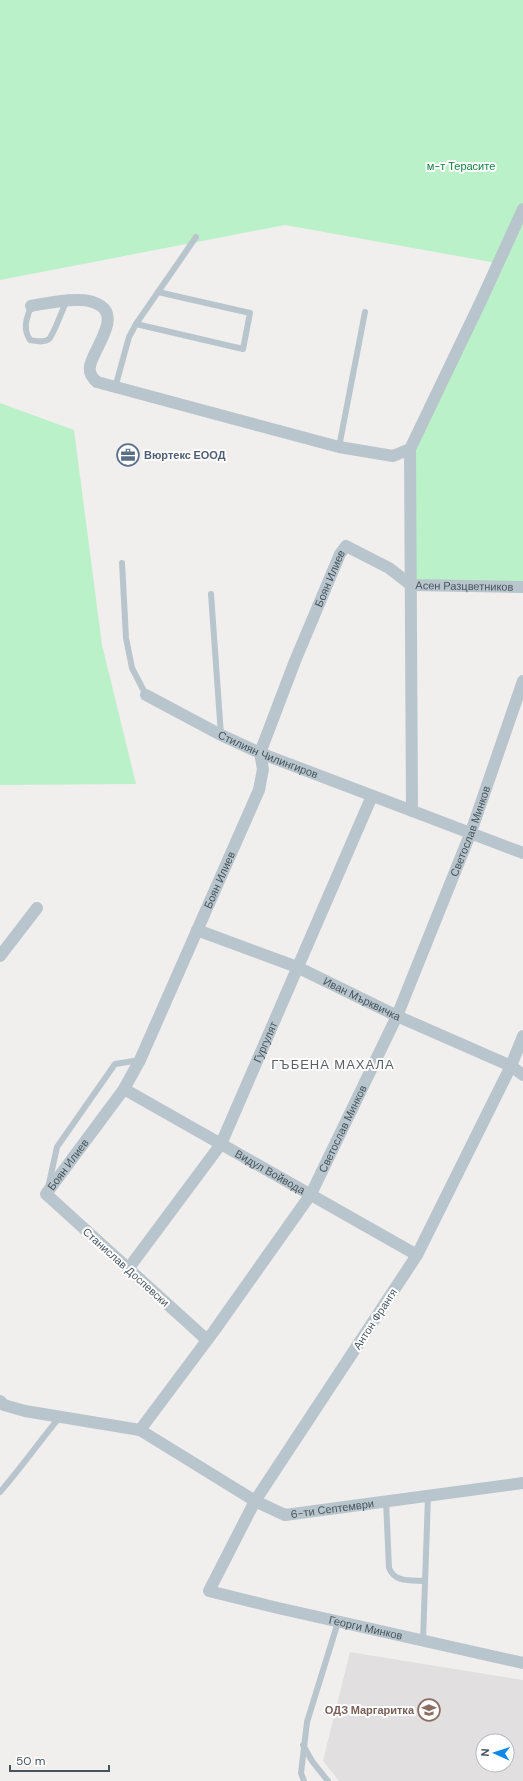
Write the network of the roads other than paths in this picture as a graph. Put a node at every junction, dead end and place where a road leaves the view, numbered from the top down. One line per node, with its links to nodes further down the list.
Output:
1 (523, 209): 10 (street)
2 (196, 237): 3 (lane)
3 (158, 292): 7 (lane); 7 (lane)
4 (67, 300): 5 (street); 5 (lane); 8 (street)
5 (31, 306)
6 (365, 312): 9 (lane)
7 (136, 324): 8 (lane)
8 (115, 388): 9 (street)
9 (339, 446): 10 (street)
10 (410, 449): 13 (street)
11 (346, 546): 13 (street, Асен Разцветников); 19 (street, Боян Илиев)
12 (122, 563): 17 (lane, Стилиян Чилингиров)
13 (411, 585): 14 (street, Асен Разцветников); 21 (street)
14 (523, 587)
15 (211, 594): 18 (lane)
16 (523, 681): 22 (street, Светослав Минков)
17 (146, 695): 18 (street, Стилиян Чилингиров)
18 (221, 735): 19 (street, Стилиян Чилингиров)
19 (260, 753): 20 (street, Стилиян Чилингиров); 25 (street, Боян Илиев)
20 (372, 796): 21 (street, Стилиян Чилингиров); 27 (street, Гургулят)
21 (412, 811): 22 (street, Стилиян Чилингиров)
22 (471, 832): 23 (street, Стилиян Чилингиров); 28 (street, Светослав Минков)
23 (523, 853)
24 (37, 908): 26 (street)
25 (197, 930): 27 (street, Иван Мърквичка); 30 (street, Боян Илиев)
26 (0, 956)
27 (297, 967): 28 (street, Иван Мърквичка); 34 (street, Гургулят)
28 (397, 1016): 31 (street, Иван Мърквичка); 36 (street, Светослав Минков)
29 (523, 1036): 31 (street, Антон Франгя)
30 (140, 1060): 33 (street, Боян Илиев); 35 (lane)
31 (511, 1066): 32 (street, Иван Мърквичка); 37 (street, Антон Франгя)
32 (523, 1075)
33 (124, 1089): 34 (street, Видул Войвода); 35 (street, Боян Илиев)
34 (221, 1144): 36 (street, Видул Войвода); 38 (street, Гургулят)
35 (46, 1194): 38 (street, Станислав Доспевски)
36 (311, 1194): 37 (street, Видул Войвода); 39 (street, Светослав Минков)
37 (417, 1255): 46 (street, Антон Франгя)
38 (128, 1270): 39 (street, Станислав Доспевски)
39 (207, 1340): 42 (street, Светослав Минков)
40 (0, 1401): 41 (street)
41 (59, 1418): 42 (street); 44 (lane)
42 (140, 1430): 46 (street, 6-ти Септември)
43 (523, 1483): 45 (street, 6-ти Септември)
44 (0, 1492)
45 (428, 1496): 47 (street, 6-ти Септември); 48 (lane)
46 (255, 1501): 47 (street, 6-ти Септември); 49 (street, Антон Франгя)
47 (386, 1501): 48 (lane)
48 (425, 1581): 51 (lane)
49 (209, 1591): 50 (street, Георги Минков)
50 (338, 1622): 51 (street, Георги Минков); 53 (lane)
51 (423, 1641): 52 (street, Георги Минков)
52 (523, 1663)
53 (303, 1745): 54 (lane); 55 (lane)
54 (304, 1781)
55 (328, 1781)

